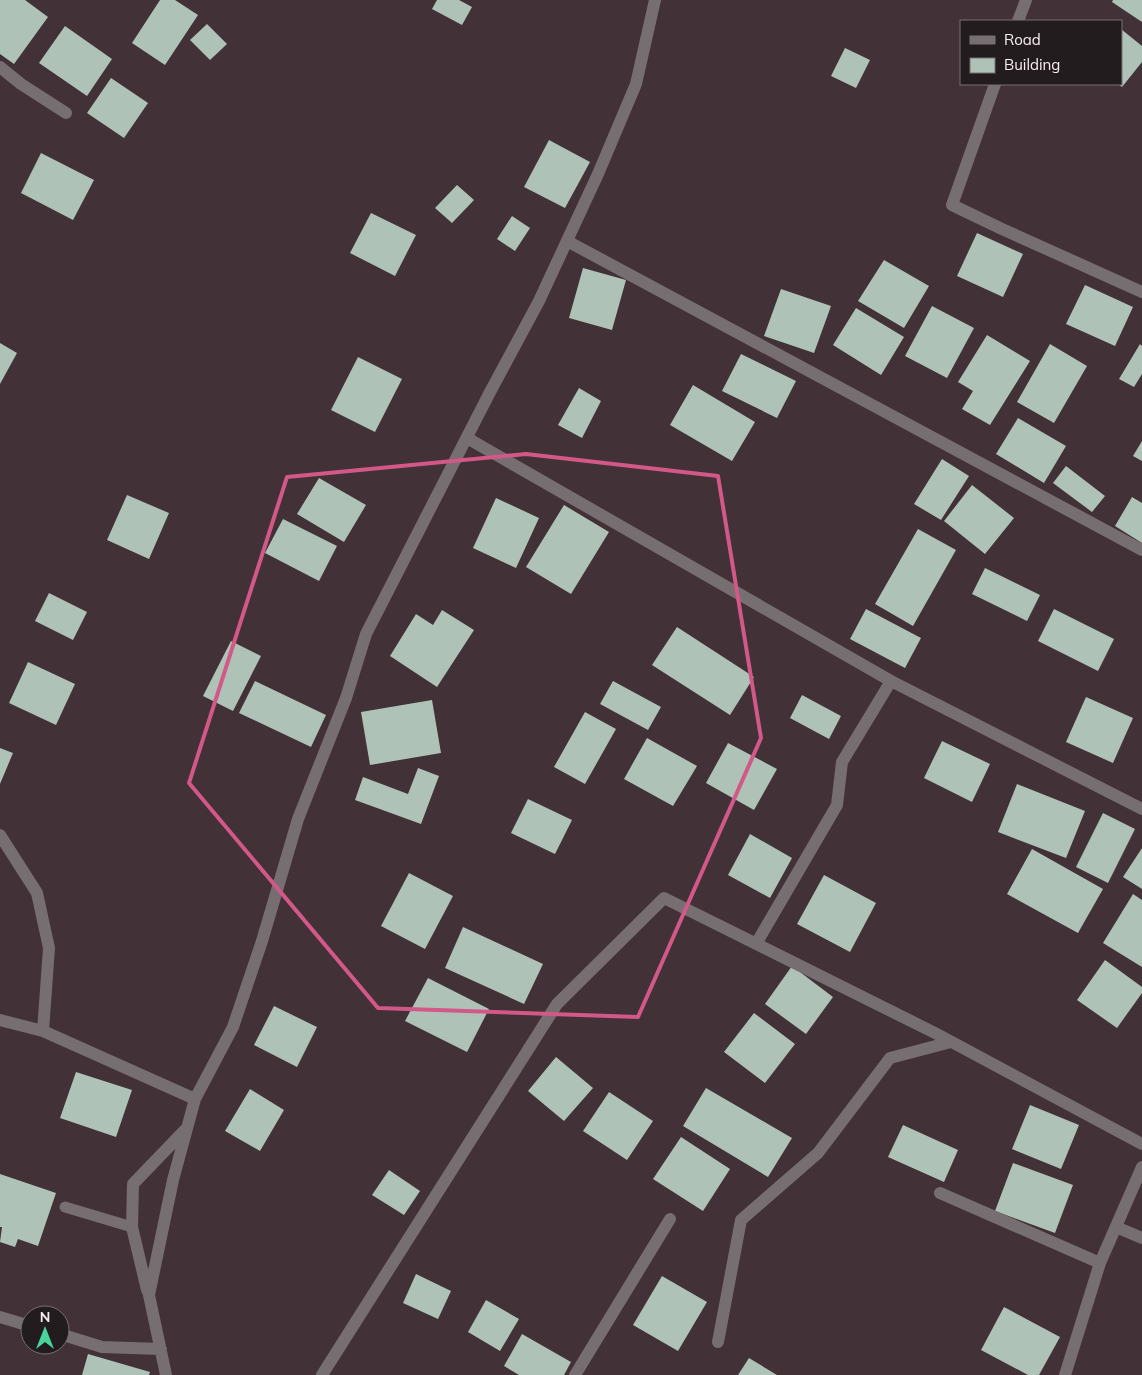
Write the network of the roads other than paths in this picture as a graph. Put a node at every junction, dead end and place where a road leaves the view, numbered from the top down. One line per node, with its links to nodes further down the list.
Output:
1 (655, 0): 7 (street)
2 (1026, 0): 3 (street)
3 (1018, 20)
4 (0, 67): 6 (street)
5 (996, 85): 8 (street)
6 (66, 113)
7 (567, 241): 9 (street); 10 (street)
8 (1142, 292)
9 (467, 438): 11 (street); 18 (street)
10 (1142, 550)
11 (891, 681): 12 (street); 14 (street)
12 (1142, 809)
13 (0, 835): 16 (street)
14 (756, 944): 17 (street); 36 (street)
15 (0, 1020): 16 (street)
16 (43, 1031): 18 (street)
17 (951, 1042): 20 (street); 33 (street)
18 (195, 1099): 19 (street)
19 (187, 1127): 25 (street); 29 (street)
20 (1142, 1144)
21 (1142, 1167): 26 (street)
22 (940, 1193): 28 (street)
23 (65, 1207): 25 (lane)
24 (670, 1219): 37 (street)
25 (132, 1227): 29 (street)
26 (1116, 1227): 27 (street); 28 (street)
27 (1142, 1238)
28 (1100, 1263): 38 (street)
29 (148, 1295): 34 (street)
30 (0, 1317): 31 (street)
31 (20, 1323)
32 (70, 1337): 34 (street)
33 (718, 1342)
34 (161, 1349): 35 (street)
35 (166, 1375)
36 (322, 1375)
37 (575, 1375)
38 (1065, 1375)

